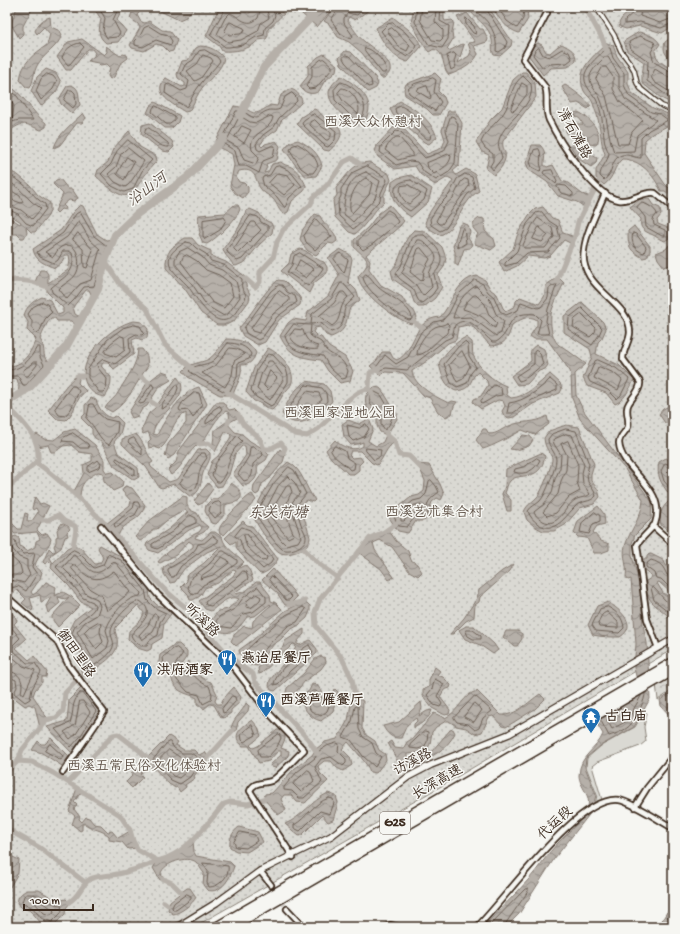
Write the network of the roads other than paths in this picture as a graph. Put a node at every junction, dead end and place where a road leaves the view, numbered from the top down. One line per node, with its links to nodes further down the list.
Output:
1 (596, 7): 3 (street)
2 (547, 13): 4 (street, 清石滩路)
3 (673, 110)
4 (605, 193): 5 (street, 清石滩路); 7 (street)
5 (673, 208)
6 (101, 526): 19 (street, 听溪路)
7 (653, 526): 8 (street); 11 (street)
8 (673, 544)
9 (7, 597): 16 (street, 御田里路)
10 (673, 639): 11 (street, 访溪路)
11 (658, 648): 19 (street, 访溪路)
12 (673, 662): 14 (highway, 长深高速 / G25)
13 (673, 671): 14 (highway, 长深高速 / G25)
14 (655, 676): 24 (highway, 长深高速 / G25); 25 (highway, 长深高速 / G25)
15 (673, 756): 17 (street)
16 (62, 772)
17 (635, 807): 18 (street, 代运段); 29 (street, 代运段)
18 (673, 828)
19 (293, 857): 20 (street, 访溪路)
20 (260, 871): 21 (street); 23 (street, 访溪路)
21 (271, 885)
22 (287, 908): 26 (street)
23 (177, 927)
24 (216, 927)
25 (232, 927)
26 (304, 927)
27 (386, 927): 28 (street)
28 (399, 927)
29 (477, 927)

